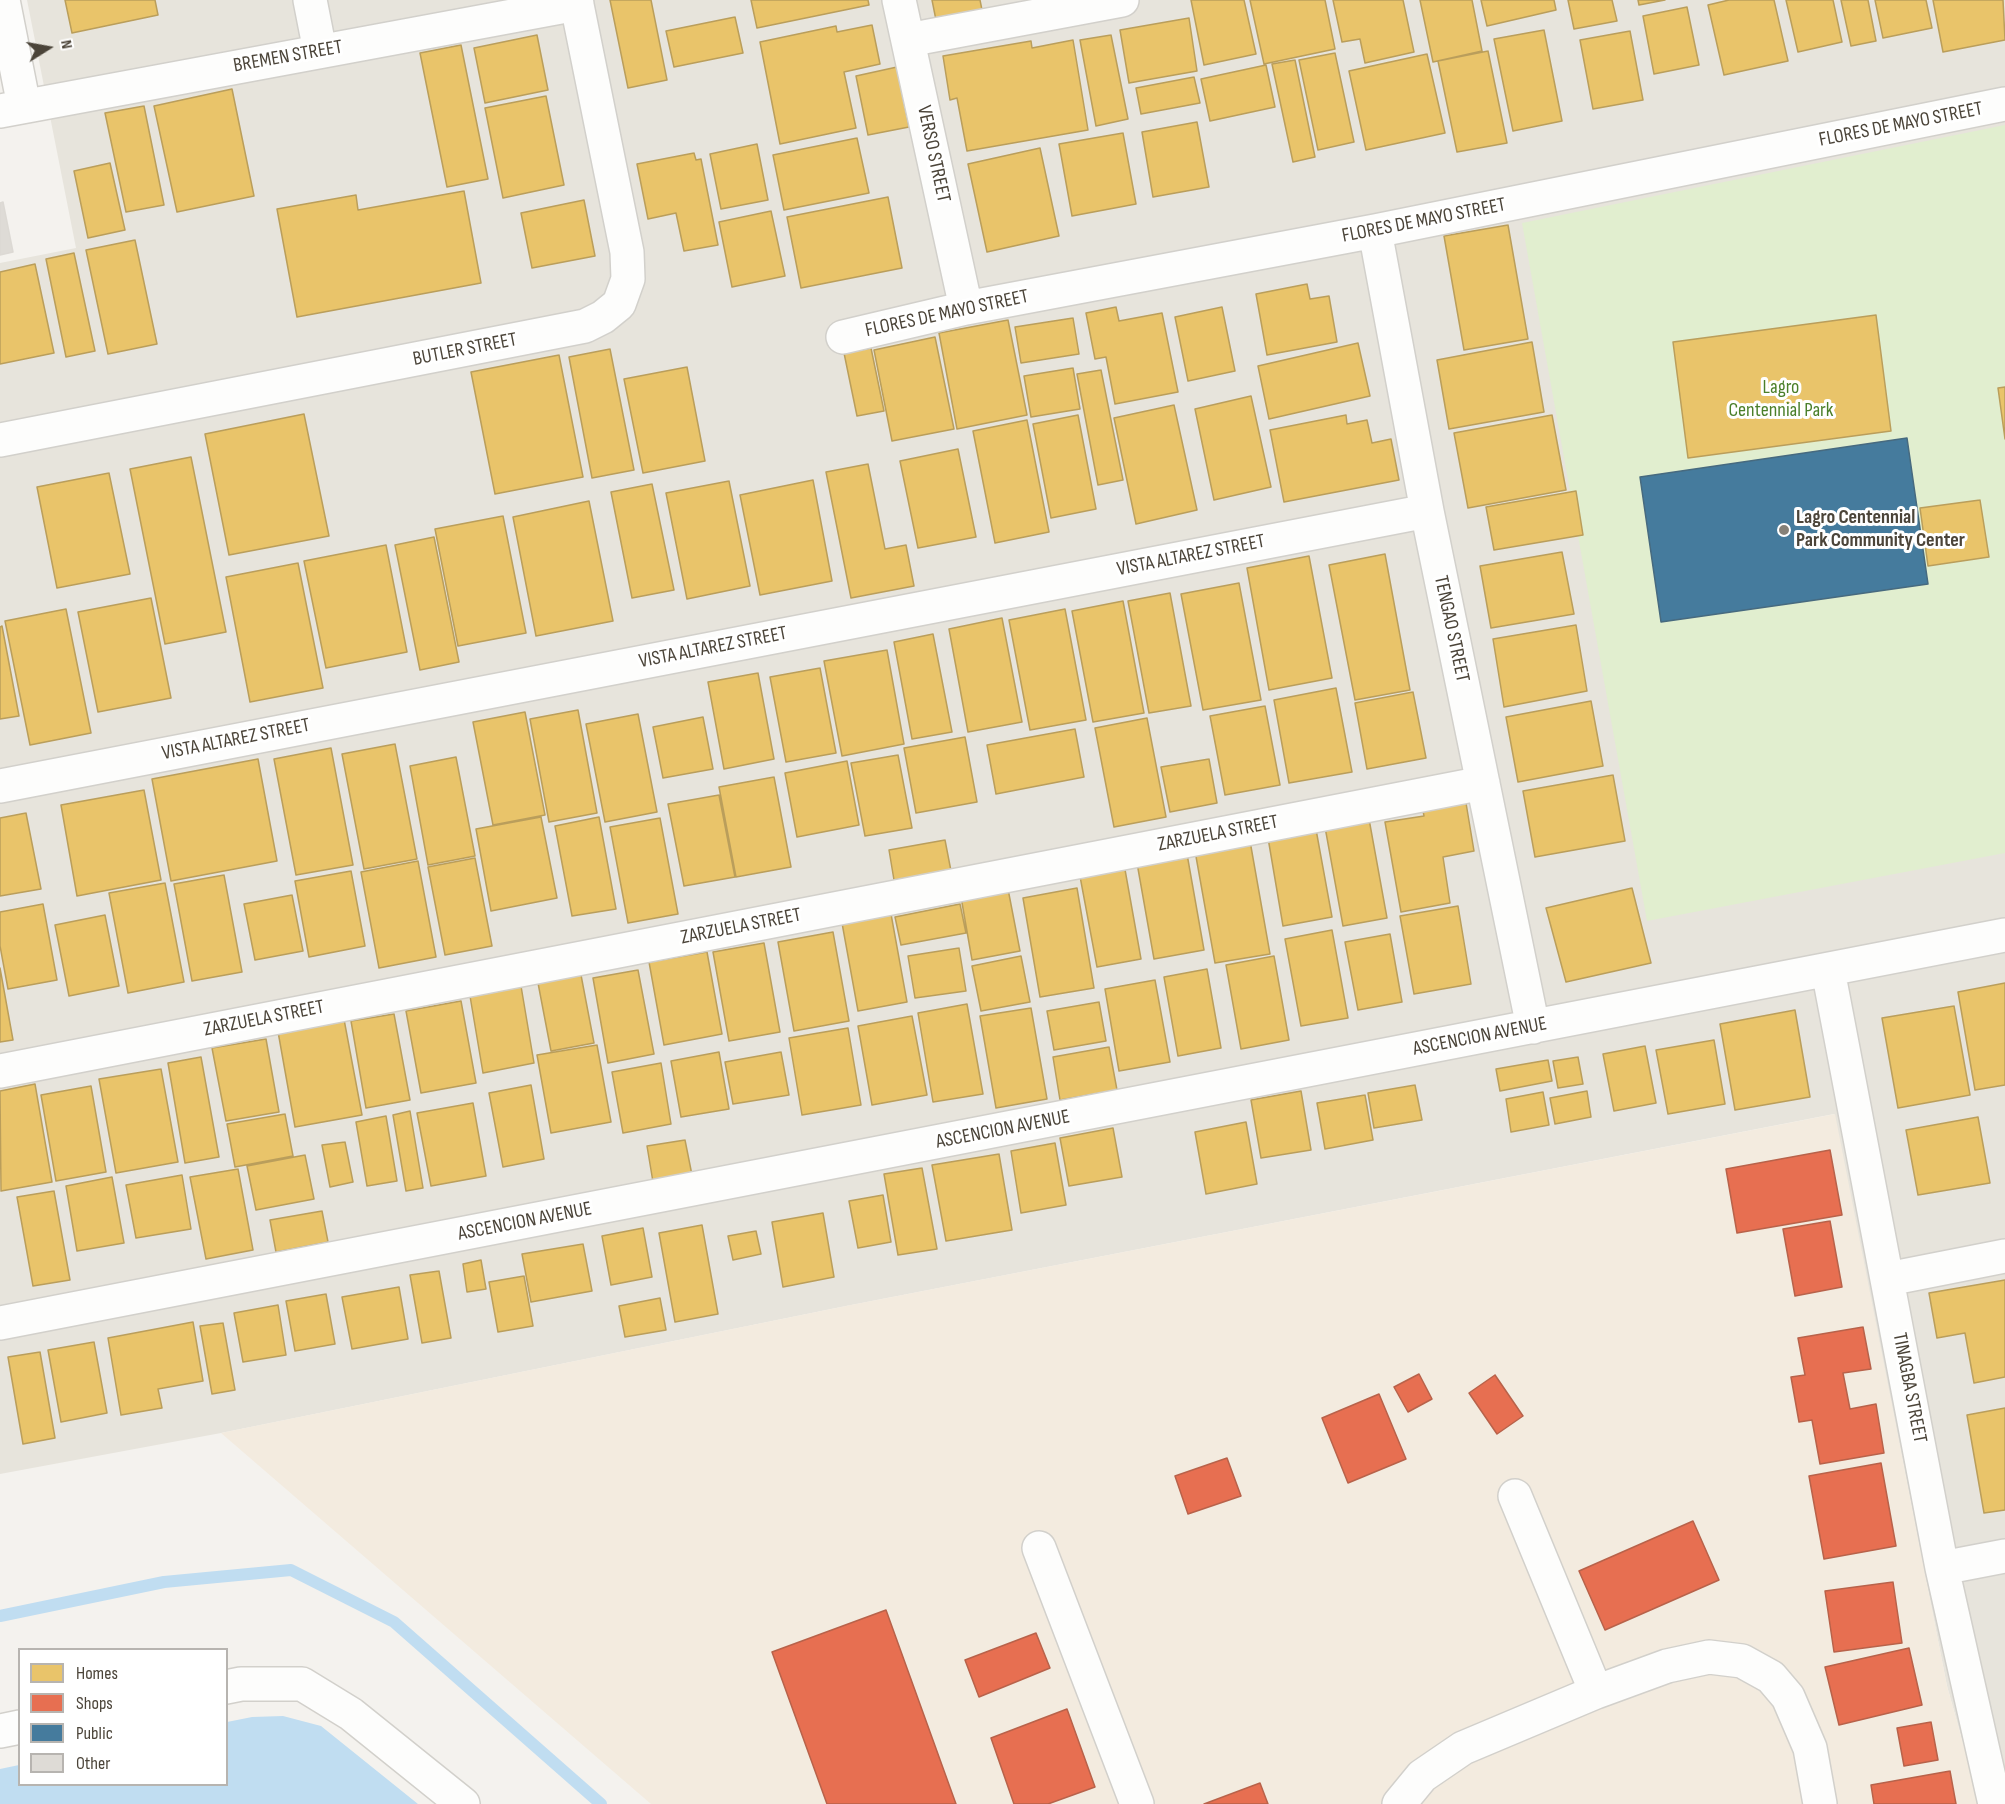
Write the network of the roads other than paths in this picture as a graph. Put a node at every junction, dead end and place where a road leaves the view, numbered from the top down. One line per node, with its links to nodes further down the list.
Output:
1 (3, 0): 9 (street)
2 (309, 0): 7 (street)
3 (899, 0): 6 (street, VERSO STREET)
4 (1122, 0): 6 (street)
5 (577, 2): 7 (street, BREMEN STREET); 13 (street, BUTLER STREET)
6 (908, 40): 11 (street, VERSO STREET)
7 (320, 51): 9 (street, BREMEN STREET)
8 (2005, 104): 10 (street, FLORES DE MAYO STREET)
9 (12, 108)
10 (1375, 231): 11 (street, FLORES DE MAYO STREET); 14 (street, TENGAO STREET)
11 (966, 308): 12 (street, FLORES DE MAYO STREET)
12 (843, 337)
13 (0, 440)
14 (1427, 511): 15 (street, TENGAO STREET); 16 (street, VISTA ALTAREZ STREET)
15 (1483, 783): 19 (street, TENGAO STREET); 20 (street, ZARZUELA STREET)
16 (0, 786)
17 (2005, 935): 18 (street, ASCENCION AVENUE)
18 (1828, 970): 19 (street, ASCENCION AVENUE); 22 (street, TINAGBA STREET)
19 (1533, 1027): 23 (street, ASCENCION AVENUE)
20 (0, 1071)
21 (2005, 1256): 22 (street)
22 (1888, 1280): 27 (street, TINAGBA STREET)
23 (0, 1323)
24 (1515, 1496): 29 (street)
25 (1039, 1548): 32 (street)
26 (2005, 1556): 27 (street)
27 (1942, 1568): 36 (street, TINAGBA STREET)
28 (228, 1687): 33 (street)
29 (1596, 1692): 34 (street); 35 (street)
30 (18, 1727): 31 (street)
31 (0, 1731)
32 (1131, 1802)
33 (463, 1804)
34 (1400, 1804)
35 (1820, 1804)
36 (1995, 1804)

